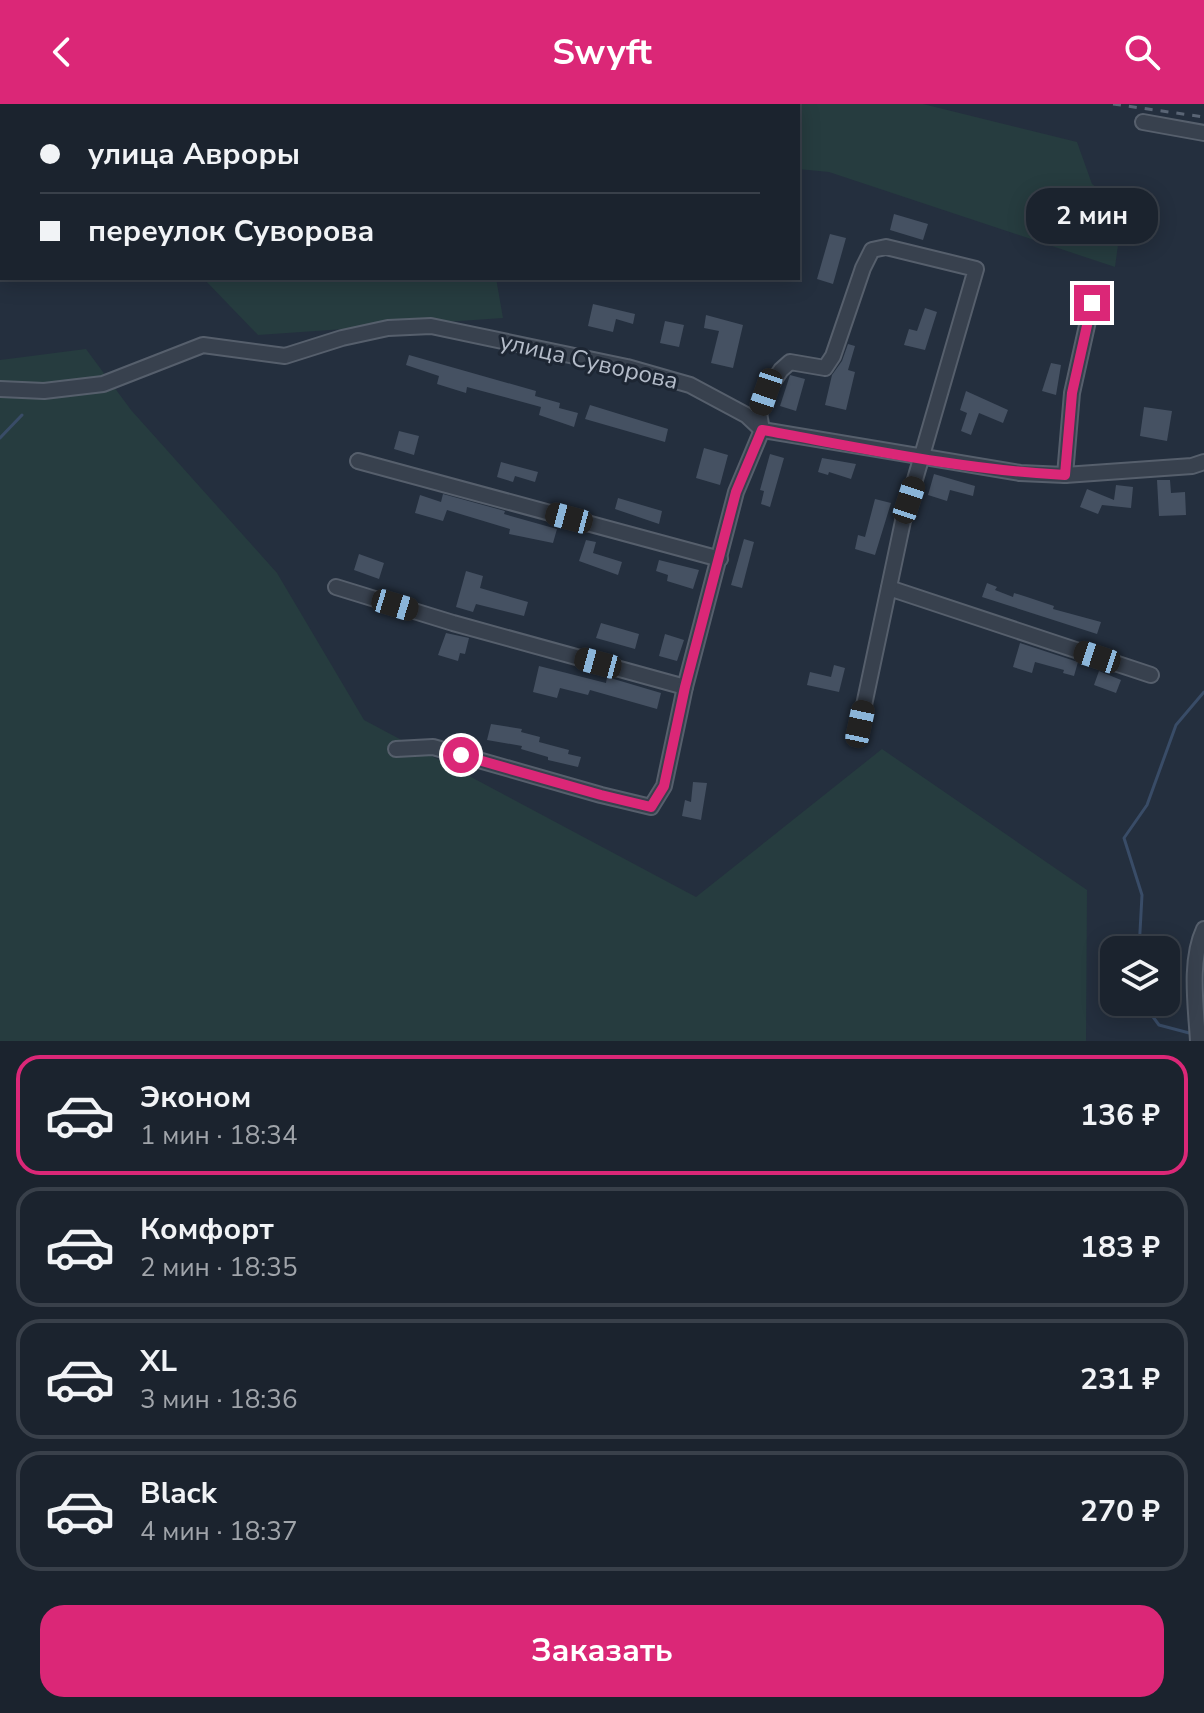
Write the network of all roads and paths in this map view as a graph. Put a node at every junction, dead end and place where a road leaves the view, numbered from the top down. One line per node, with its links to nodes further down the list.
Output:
1 (1143, 122): 2 (street)
2 (1204, 133)
3 (1092, 303): 9 (street)
4 (0, 389): 5 (street, улица Суворова)
5 (762, 430): 6 (street, улица Суворова); 6 (street); 10 (street)
6 (922, 458): 9 (street, улица Суворова); 12 (street)
7 (358, 461): 10 (street)
8 (1204, 462): 9 (street, улица Суворова)
9 (1065, 475)
10 (720, 559): 14 (street)
11 (336, 587): 14 (street)
12 (889, 588): 13 (street); 15 (street)
13 (1151, 675)
14 (685, 687): 16 (street)
15 (860, 724)
16 (396, 749)
17 (1204, 929): 18 (street)
18 (1198, 1041)

